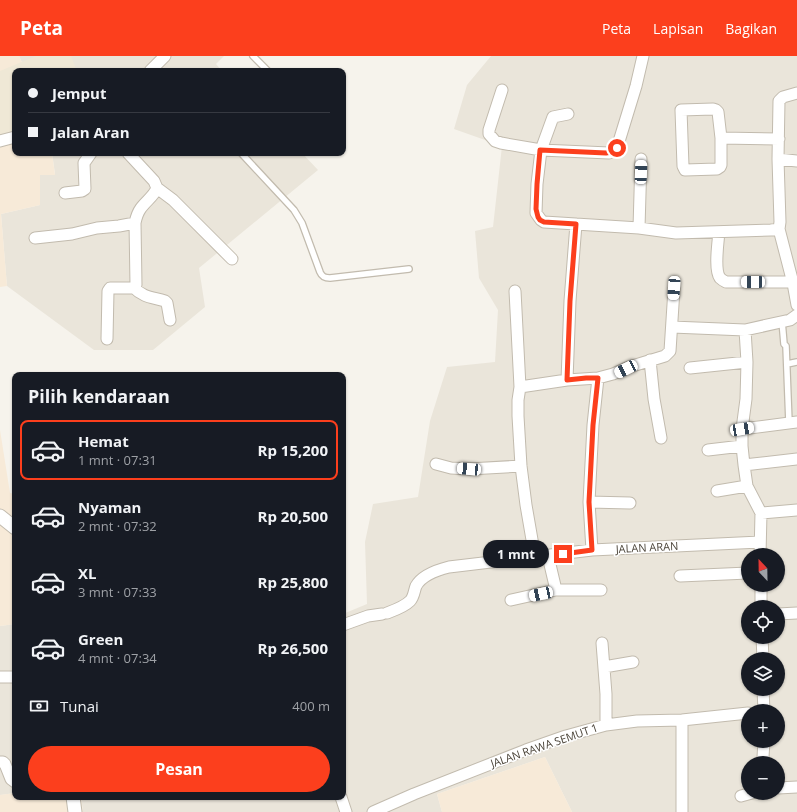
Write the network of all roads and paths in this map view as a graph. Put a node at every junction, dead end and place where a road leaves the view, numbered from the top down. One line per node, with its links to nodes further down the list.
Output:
1 (165, 56): 4 (street)
2 (253, 56): 5 (lane)
3 (643, 56): 13 (street)
4 (155, 68)
5 (265, 68)
6 (502, 90): 13 (street)
7 (797, 94): 11 (street)
8 (568, 114): 13 (street)
9 (12, 138): 12 (street)
10 (721, 138): 10 (street); 11 (street)
11 (779, 139): 18 (street)
12 (0, 140)
13 (540, 150): 23 (street)
14 (89, 156): 21 (street)
15 (131, 156): 20 (street)
16 (243, 156): 29 (lane)
17 (641, 159): 24 (street)
18 (778, 159): 19 (street); 25 (street)
19 (797, 161)
20 (157, 188): 22 (street); 28 (street)
21 (65, 193)
22 (135, 223): 27 (street); 31 (street)
23 (576, 224): 24 (street); 47 (street)
24 (639, 228): 26 (street)
25 (779, 229): 26 (street); 30 (street)
26 (719, 232): 30 (street)
27 (35, 238)
28 (232, 259)
29 (409, 269)
30 (795, 282): 34 (street)
31 (133, 287): 36 (street); 40 (street)
32 (674, 288): 38 (street)
33 (515, 291): 48 (street)
34 (797, 305)
35 (797, 315): 37 (street)
36 (170, 320)
37 (782, 322): 39 (street); 44 (lane)
38 (672, 327): 39 (street); 41 (street)
39 (745, 330): 42 (street)
40 (106, 339)
41 (650, 360): 46 (street); 51 (street)
42 (747, 362): 45 (street); 50 (street)
43 (797, 362): 44 (lane)
44 (786, 364): 49 (lane)
45 (690, 368)
46 (598, 378): 47 (street); 60 (street)
47 (567, 380): 48 (street)
48 (520, 387): 57 (street)
49 (793, 422): 50 (street)
50 (742, 429): 52 (street)
51 (660, 438)
52 (742, 446): 53 (street); 56 (street)
53 (708, 450)
54 (797, 459): 56 (street)
55 (436, 464): 57 (street)
56 (744, 465): 58 (street)
57 (521, 466): 70 (street)
58 (747, 486): 59 (street); 63 (street)
59 (717, 491)
60 (589, 502): 61 (street); 68 (street)
61 (630, 503)
62 (797, 510): 63 (street)
63 (761, 513): 66 (street)
64 (0, 516): 65 (street)
65 (12, 526)
66 (760, 542): 67 (street); 68 (street, JALAN ARAN)
67 (760, 548)
68 (592, 550): 69 (street, JALAN ARAN)
69 (548, 556): 70 (street, JALAN ARAN); 73 (street)
70 (535, 557): 78 (street, JALAN ARAN)
71 (741, 573): 72 (street)
72 (680, 576)
73 (556, 590): 74 (street); 75 (street)
74 (601, 590)
75 (511, 600)
76 (797, 613): 77 (street)
77 (785, 614)
78 (346, 624)
79 (602, 644): 81 (street)
80 (633, 662): 81 (street)
81 (604, 666): 86 (street)
82 (0, 677): 83 (street)
83 (12, 677)
84 (741, 714): 85 (street, JALAN RAWA SEMUT 1)
85 (682, 720): 86 (street, JALAN RAWA SEMUT 1); 96 (street)
86 (606, 725): 95 (street, JALAN RAWA SEMUT 1)
87 (0, 762): 88 (street)
88 (12, 780)
89 (797, 787): 90 (street)
90 (785, 788)
91 (73, 800): 93 (street)
92 (341, 800): 94 (street)
93 (75, 812)
94 (346, 812)
95 (373, 812)
96 (682, 812)

